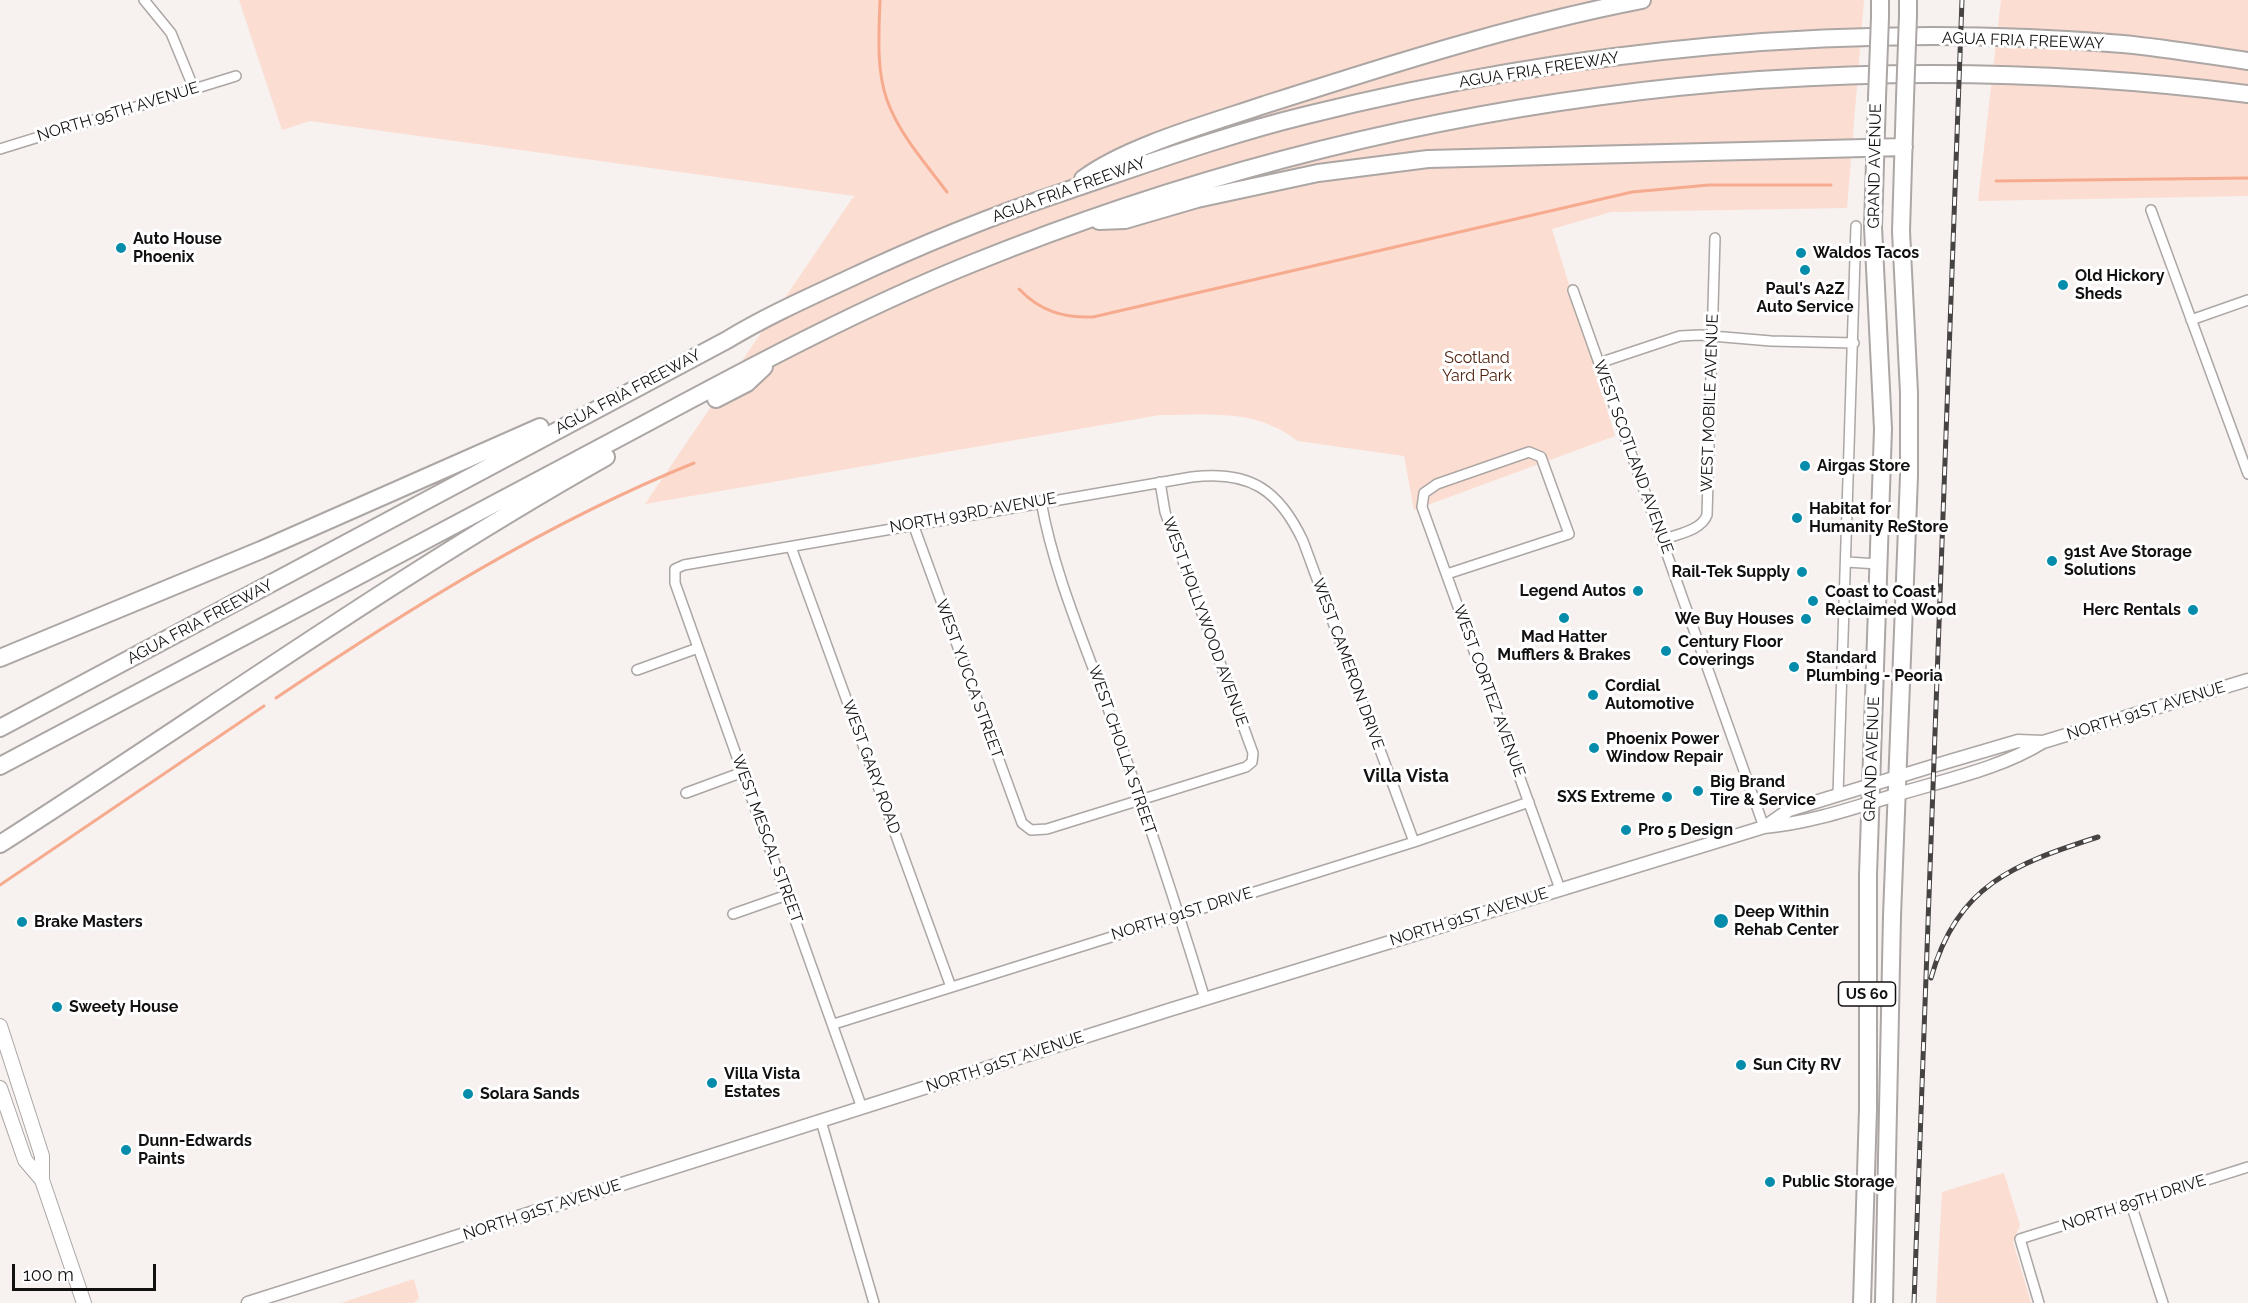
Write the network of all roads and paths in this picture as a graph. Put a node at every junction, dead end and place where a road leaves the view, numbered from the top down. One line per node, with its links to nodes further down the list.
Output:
1 (144, 0): 7 (street)
2 (1642, 0): 12 (highway)
3 (1880, 0): 9 (highway, GRAND AVENUE / US 60, bridge)
4 (1908, 8): 10 (highway, GRAND AVENUE / US 60, bridge)
5 (2248, 61): 12 (highway, AGUA FRIA FREEWAY)
6 (236, 76): 7 (street, NORTH 95TH AVENUE)
7 (194, 89): 11 (street, NORTH 95TH AVENUE)
8 (2248, 94): 14 (highway, AGUA FRIA FREEWAY)
9 (1876, 147): 10 (highway); 14 (highway); 33 (highway, GRAND AVENUE / US 60)
10 (1904, 147): 44 (highway, GRAND AVENUE / US 60)
11 (0, 148)
12 (1068, 190): 19 (highway, AGUA FRIA FREEWAY)
13 (2151, 210): 20 (street)
14 (1080, 222): 23 (highway, AGUA FRIA FREEWAY)
15 (1856, 226): 22 (street)
16 (1715, 238): 21 (street, WEST MOBILE AVENUE)
17 (1573, 290): 24 (street, WEST SCOTLAND AVENUE)
18 (2248, 300): 20 (street)
19 (761, 319): 37 (highway); 40 (highway, AGUA FRIA FREEWAY)
20 (2192, 320): 25 (street)
21 (1712, 336): 22 (street); 24 (street); 30 (street, WEST MOBILE AVENUE)
22 (1854, 343): 32 (street)
23 (778, 354): 42 (highway, AGUA FRIA FREEWAY); 54 (highway)
24 (1599, 363): 30 (street, WEST SCOTLAND AVENUE)
25 (2248, 474)
26 (1160, 482): 27 (street, NORTH 93RD AVENUE); 28 (street, NORTH 93RD AVENUE); 49 (street, WEST HOLLYWOOD AVENUE)
27 (1270, 493): 53 (street, WEST CAMERON DRIVE)
28 (1041, 501): 29 (street, NORTH 93RD AVENUE); 49 (street, WEST CHOLLA STREET)
29 (913, 524): 31 (street, NORTH 93RD AVENUE); 49 (street, WEST YUCCA STREET)
30 (1662, 540): 52 (street, WEST SCOTLAND AVENUE)
31 (792, 547): 34 (street, NORTH 93RD AVENUE); 59 (street, WEST GARY ROAD)
32 (1847, 562): 33 (street); 48 (street)
33 (1878, 564): 45 (highway, GRAND AVENUE / US 60)
34 (675, 569): 36 (street, WEST MESCAL STREET)
35 (1447, 574): 35 (street, WEST CORTEZ AVENUE); 50 (street, WEST CORTEZ AVENUE)
36 (698, 648): 38 (street); 43 (street, WEST MESCAL STREET)
37 (0, 658)
38 (637, 670)
39 (2248, 680): 41 (main road, NORTH 91ST AVENUE)
40 (0, 728)
41 (2043, 742): 44 (main road, NORTH 91ST AVENUE); 47 (main road, NORTH 91ST AVENUE)
42 (0, 765)
43 (743, 772): 46 (street); 56 (street, WEST MESCAL STREET)
44 (1899, 777): 45 (main road, NORTH 91ST AVENUE); 47 (highway, GRAND AVENUE / US 60)
45 (1871, 785): 48 (main road, NORTH 91ST AVENUE); 51 (highway, GRAND AVENUE / US 60)
46 (686, 793)
47 (1898, 794): 51 (main road, NORTH 91ST AVENUE); 70 (highway, GRAND AVENUE / US 60)
48 (1838, 795): 52 (main road, NORTH 91ST AVENUE)
49 (1141, 799): 58 (street, WEST CHOLLA STREET)
50 (1529, 802): 53 (street, NORTH 91ST DRIVE); 55 (street, WEST CORTEZ AVENUE)
51 (1870, 802): 52 (main road, NORTH 91ST AVENUE); 69 (highway, GRAND AVENUE / US 60)
52 (1764, 827): 55 (main road, NORTH 91ST AVENUE)
53 (1414, 842): 58 (street, NORTH 91ST DRIVE)
54 (0, 844)
55 (1560, 889): 60 (main road, NORTH 91ST AVENUE)
56 (787, 895): 57 (street); 61 (street, WEST MESCAL STREET)
57 (733, 914)
58 (1178, 915): 59 (street, NORTH 91ST DRIVE); 60 (street, WEST CHOLLA STREET)
59 (951, 987): 61 (street, NORTH 91ST DRIVE)
60 (1205, 999): 65 (main road, NORTH 91ST AVENUE)
61 (834, 1024): 65 (street, WEST MESCAL STREET)
62 (0, 1026): 63 (main road)
63 (6, 1060): 68 (main road)
64 (0, 1088): 68 (main road)
65 (862, 1108): 66 (main road, NORTH 91ST AVENUE)
66 (821, 1121): 73 (main road, NORTH 91ST AVENUE); 74 (street)
67 (2247, 1170): 71 (street, NORTH 89TH DRIVE)
68 (42, 1180): 72 (main road)
69 (1866, 1186): 70 (highway); 75 (highway, GRAND AVENUE / US 60)
70 (1887, 1186): 76 (highway, GRAND AVENUE / US 60)
71 (2131, 1204): 77 (street, NORTH 89TH DRIVE); 78 (street)
72 (84, 1303)
73 (248, 1303)
74 (874, 1303)
75 (1862, 1303)
76 (1884, 1303)
77 (2039, 1303)
78 (2163, 1303)

